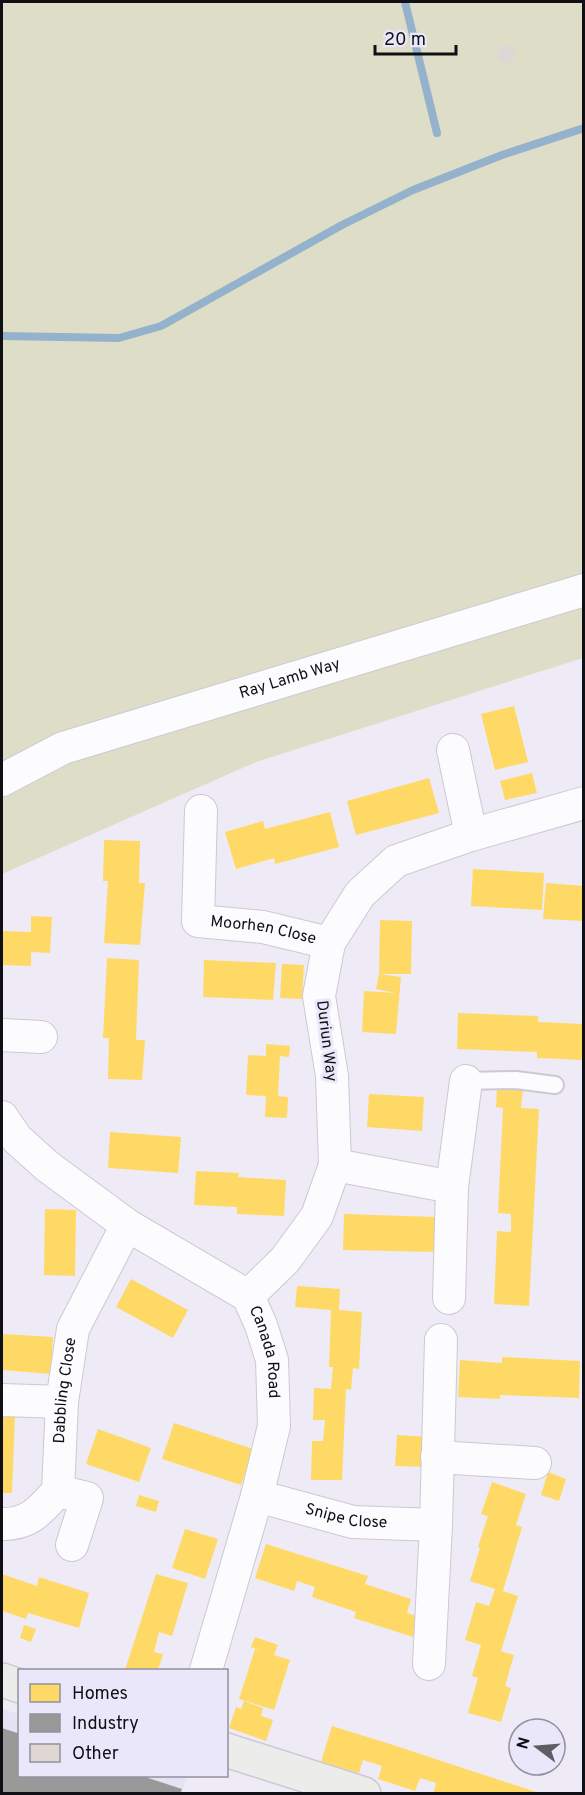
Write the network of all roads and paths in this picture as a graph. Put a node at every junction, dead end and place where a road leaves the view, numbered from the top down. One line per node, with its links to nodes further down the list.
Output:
1 (584, 590): 3 (street, Ray Lamb Way)
2 (453, 750): 6 (street)
3 (2, 780)
4 (584, 803): 6 (street, Duriun Way)
5 (201, 811): 7 (street, Moorhen Close)
6 (471, 835): 7 (street, Duriun Way)
7 (329, 943): 14 (street, Duriun Way)
8 (2, 1035): 9 (street); 10 (street)
9 (41, 1037)
10 (2, 1042)
11 (466, 1081): 12 (lane); 15 (street)
12 (555, 1085)
13 (2, 1117): 16 (street, Canada Road)
14 (335, 1166): 15 (street); 17 (street, Duriun Way)
15 (452, 1187): 18 (street)
16 (127, 1225): 17 (street, Canada Road); 21 (street, Dabbling Close)
17 (248, 1296): 25 (street, Canada Road)
18 (449, 1298)
19 (441, 1340): 22 (street)
20 (2, 1400): 21 (street)
21 (62, 1402): 24 (street, Dabbling Close)
22 (437, 1457): 23 (street); 27 (street)
23 (535, 1463)
24 (58, 1491): 26 (street); 28 (street)
25 (257, 1496): 27 (street, Snipe Close); 30 (street, Canada Road)
26 (2, 1524)
27 (436, 1525): 29 (street)
28 (72, 1545)
29 (429, 1664)
30 (207, 1669)
31 (2, 1680): 32 (street)
32 (18, 1685)
33 (228, 1751): 34 (street)
34 (350, 1791)

